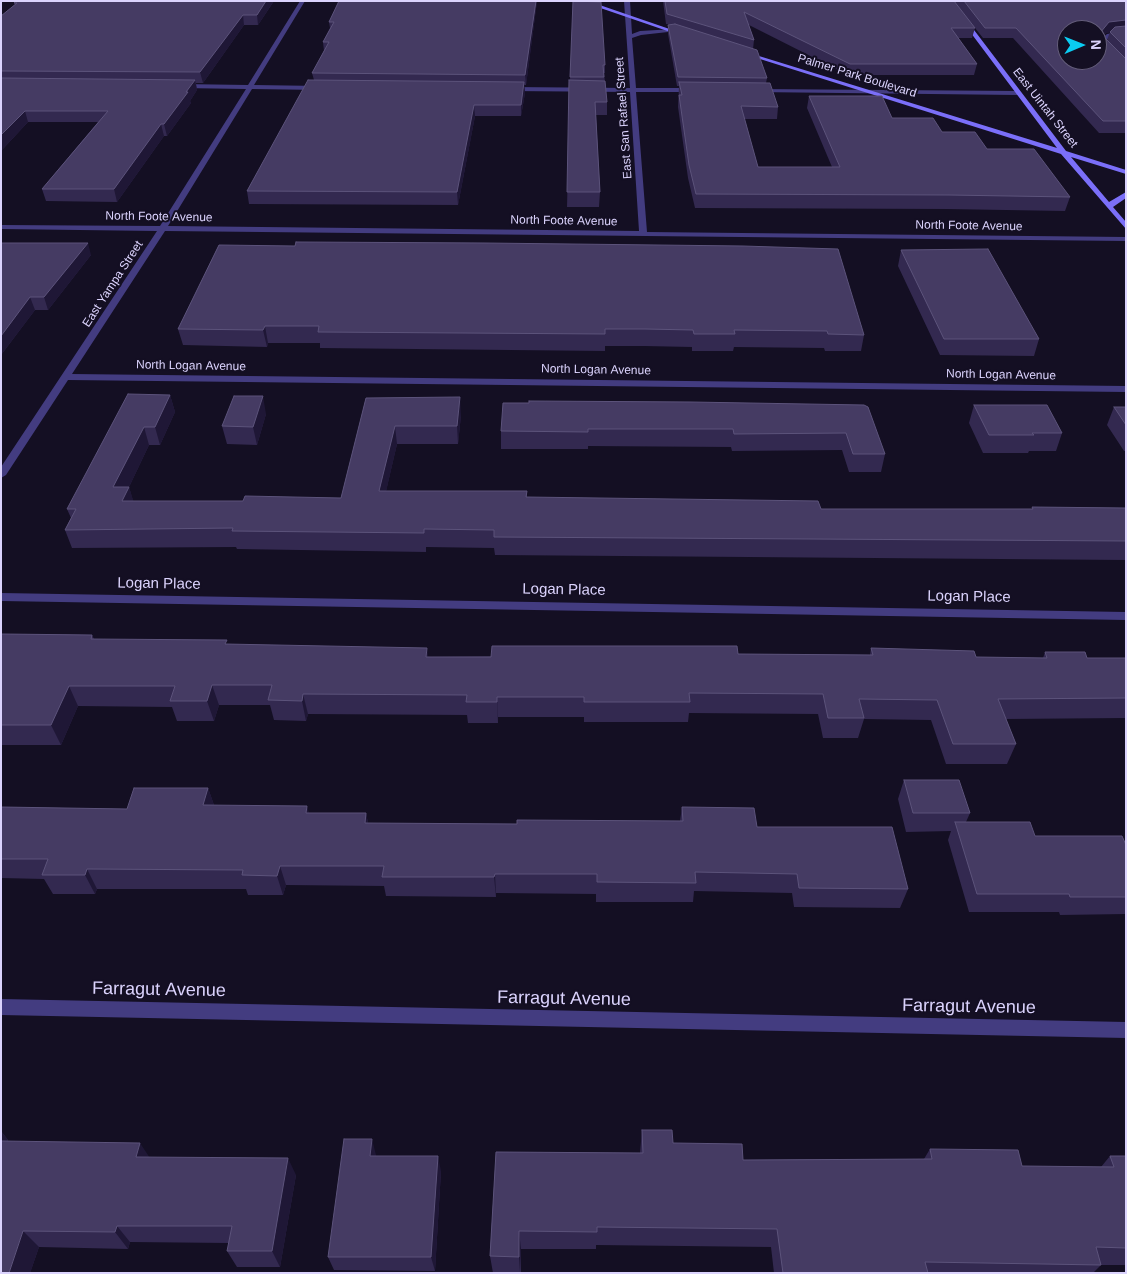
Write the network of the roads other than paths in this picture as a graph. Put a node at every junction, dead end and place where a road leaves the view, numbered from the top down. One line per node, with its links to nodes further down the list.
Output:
1 (303, 1): 13 (street, East Yampa Street)
2 (582, 1): 5 (main road)
3 (627, 1): 5 (street, East San Rafael Street)
4 (948, 1): 20 (main road, East Uintah Street)
5 (628, 17): 6 (main road); 9 (street, East San Rafael Street)
6 (674, 32): 8 (main road); 9 (street)
7 (1126, 33): 11 (street)
8 (688, 36)
9 (630, 37): 16 (street, East San Rafael Street)
10 (733, 50): 19 (main road, Palmer Park Boulevard)
11 (1126, 69)
12 (171, 86): 13 (street)
13 (251, 87): 14 (street); 27 (street, East Yampa Street)
14 (329, 88)
15 (499, 89): 16 (street)
16 (633, 90): 17 (street); 28 (street, East San Rafael Street)
17 (706, 90)
18 (746, 90): 19 (street)
19 (872, 91): 20 (street); 21 (main road, Palmer Park Boulevard)
20 (1018, 92): 21 (main road, East Uintah Street)
21 (1066, 153): 22 (main road, Palmer Park Boulevard); 24 (main road, East Uintah Street)
22 (1126, 172)
23 (1126, 194): 24 (main road)
24 (1108, 206): 26 (main road, East Uintah Street)
25 (1, 227): 27 (street, North Foote Avenue)
26 (1126, 227)
27 (163, 228): 28 (street, North Foote Avenue); 30 (street, East Yampa Street)
28 (643, 233): 29 (street, North Foote Avenue)
29 (1126, 239)
30 (67, 377): 31 (street, North Logan Avenue); 32 (street, East Yampa Street)
31 (1126, 389)
32 (2, 473)
33 (1, 597): 34 (street, Logan Place)
34 (1126, 616)
35 (1, 1007): 36 (street, Farragut Avenue)
36 (1126, 1030)

